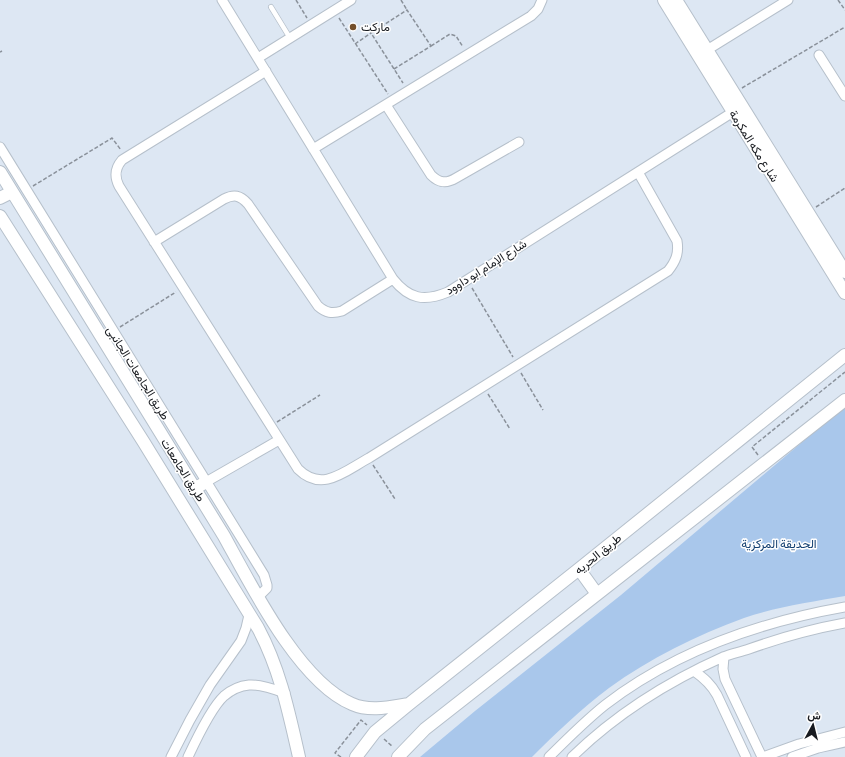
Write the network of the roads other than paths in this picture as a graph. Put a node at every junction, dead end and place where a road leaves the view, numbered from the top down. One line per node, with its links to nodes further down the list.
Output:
1 (222, 0): 11 (street, شارع الإمام ابو داوود)
2 (351, 0): 8 (street)
3 (542, 0): 14 (street)
4 (664, 0): 15 (main road, شارع مكه المكرمة)
5 (676, 0): 9 (main road, شارع مكه المكرمة)
6 (788, 0): 9 (street)
7 (272, 7): 8 (lane)
8 (290, 38): 11 (street)
9 (706, 50): 25 (main road, شارع مكه المكرمة)
10 (819, 55): 13 (street)
11 (258, 58): 12 (street, شارع الإمام ابو داوود)
12 (266, 71): 18 (street, شارع الإمام ابو داوود); 24 (street)
13 (845, 96)
14 (389, 103): 16 (street); 18 (street)
15 (733, 112): 20 (street, شارع الإمام ابو داوود); 25 (main road, شارع مكه المكرمة)
16 (519, 142)
17 (0, 148): 32 (street, طريق الجامعات الجانبى)
18 (313, 149): 27 (street, شارع الإمام ابو داوود)
19 (0, 172): 21 (main road, طريق الجامعات)
20 (638, 172): 27 (street, شارع الإمام ابو داوود); 31 (street)
21 (12, 192): 22 (main road); 33 (main road, طريق الجامعات)
22 (0, 198)
23 (0, 216): 38 (main road, طريق الجامعات)
24 (154, 242): 27 (street); 31 (street)
25 (828, 256): 26 (main road, شارع مكه المكرمة); 28 (main road, شارع مكه المكرمة)
26 (845, 272)
27 (393, 279)
28 (845, 293)
29 (845, 355): 34 (main road, طريق الحريه)
30 (845, 400): 35 (main road)
31 (279, 440): 32 (street)
32 (206, 482): 33 (main road); 36 (street, طريق الجامعات الجانبى)
33 (194, 489): 36 (main road, طريق الجامعات)
34 (579, 570): 35 (main road); 43 (main road, طريق الحريه)
35 (597, 594): 48 (main road)
36 (258, 597): 38 (main road); 43 (main road, طريق الجامعات)
37 (845, 607): 52 (street)
38 (246, 610): 42 (main road, طريق الجامعات); 45 (street)
39 (845, 623): 40 (street)
40 (724, 657): 41 (street); 55 (street)
41 (694, 671): 53 (street); 54 (street)
42 (285, 693): 47 (street); 50 (main road, طريق الجامعات)
43 (409, 704): 51 (main road, طريق الحريه)
44 (845, 732): 55 (street)
45 (178, 742): 47 (street); 49 (street)
46 (845, 742): 56 (street)
47 (190, 753)
48 (400, 755)
49 (171, 757)
50 (300, 757)
51 (356, 757)
52 (549, 757)
53 (572, 757)
54 (746, 757)
55 (763, 757)
56 (792, 757)

